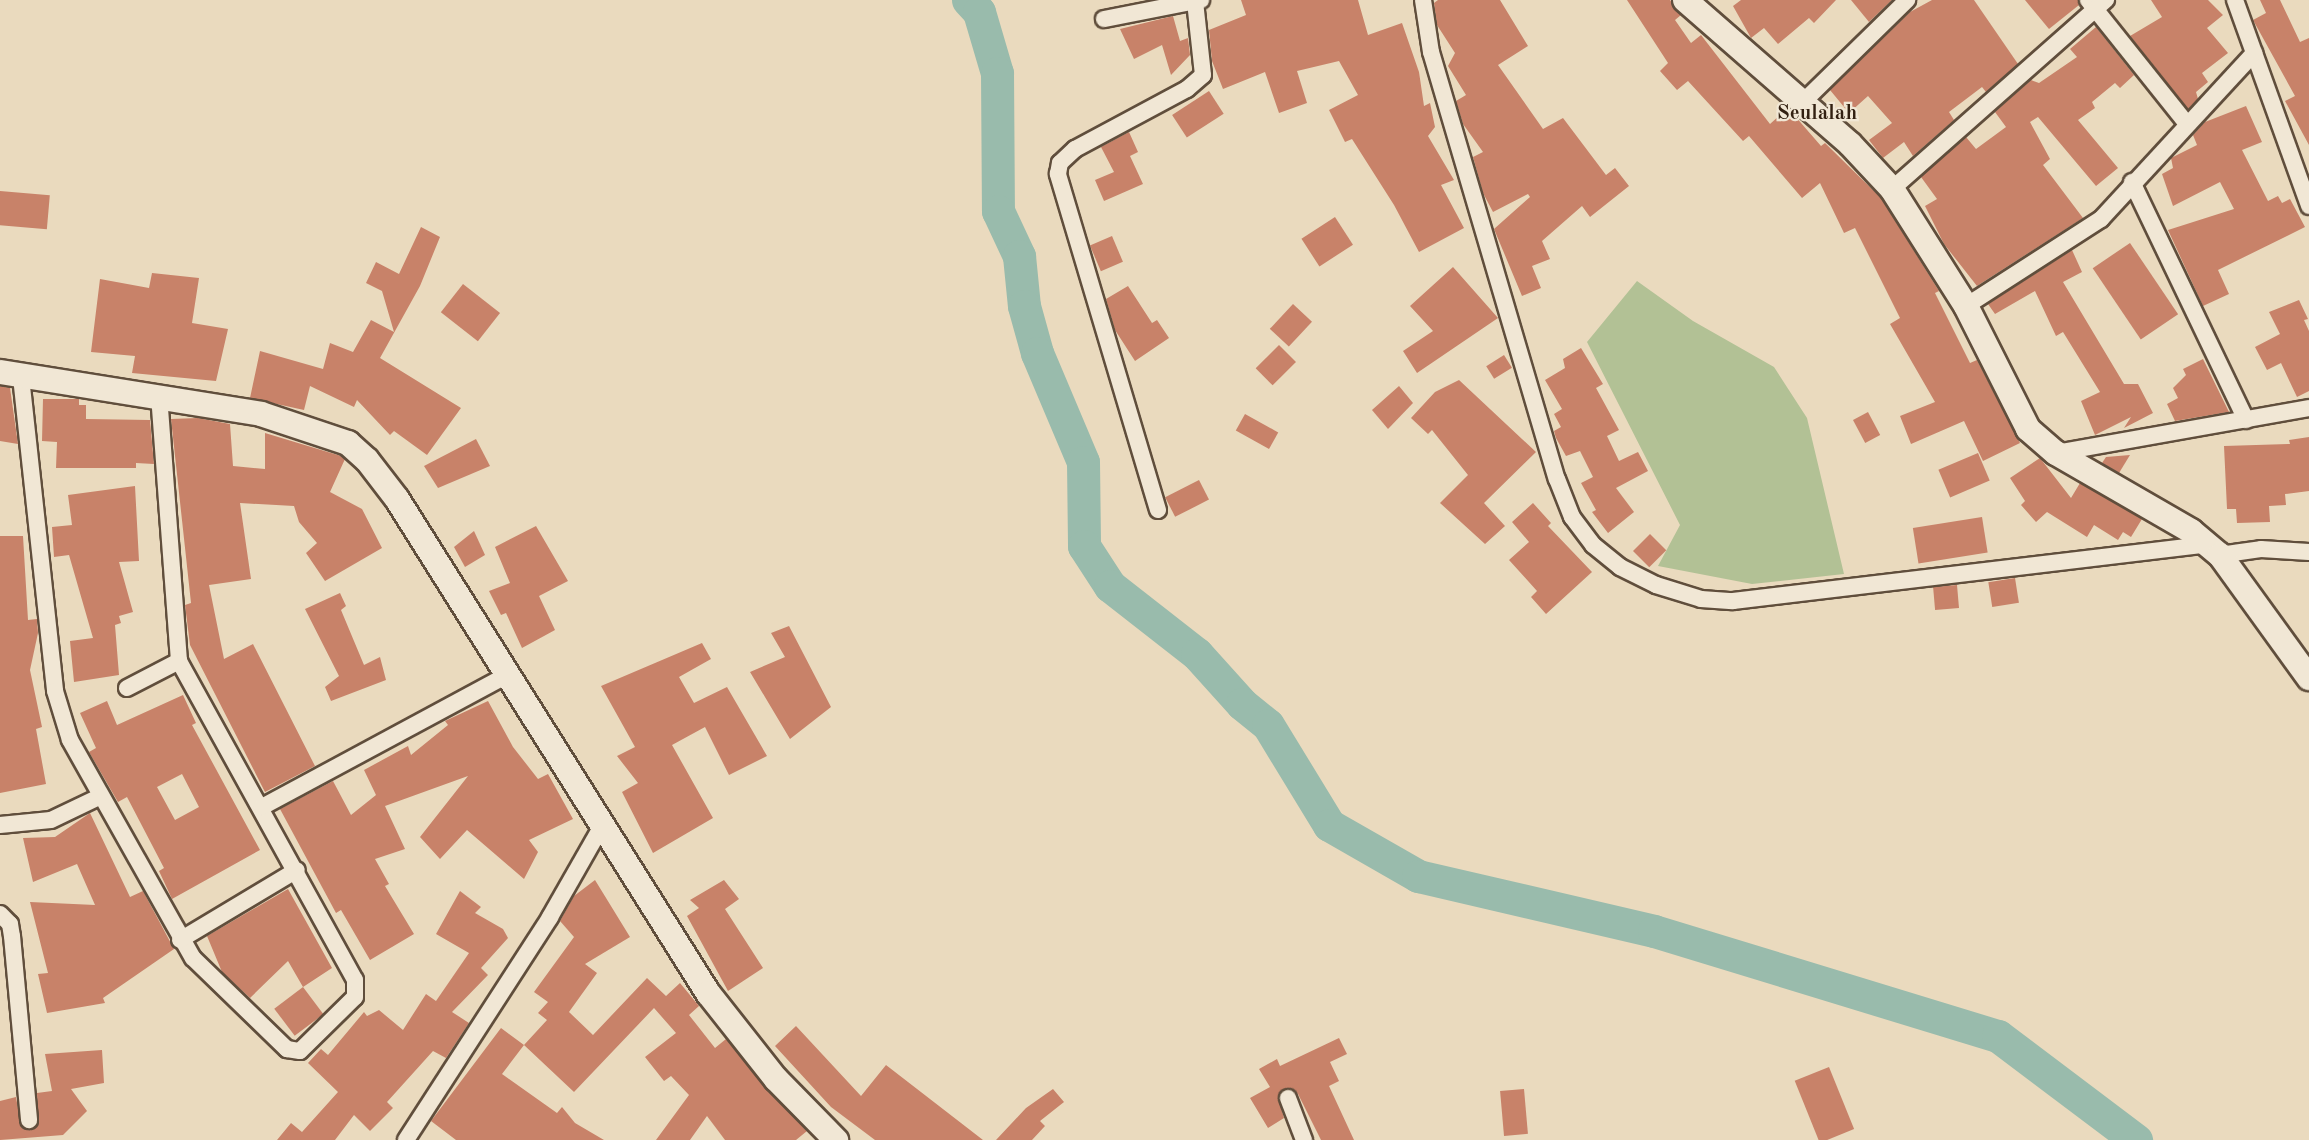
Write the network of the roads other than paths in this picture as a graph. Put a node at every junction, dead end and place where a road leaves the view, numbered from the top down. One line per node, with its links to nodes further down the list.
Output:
1 (1423, 0): 21 (street)
2 (1685, 0): 9 (street)
3 (1907, 0): 9 (street)
4 (2235, 0): 8 (street)
5 (1198, 1): 7 (street); 20 (street)
6 (2096, 4): 10 (street); 12 (street)
7 (1104, 19)
8 (2254, 53): 10 (street); 13 (street)
9 (1803, 102): 12 (street)
10 (2187, 124): 11 (street)
11 (2132, 182): 14 (street); 18 (street)
12 (1892, 189): 14 (street)
13 (2309, 206)
14 (1966, 306): 19 (street)
15 (10, 375): 16 (street); 27 (street)
16 (159, 396): 23 (street); 24 (street)
17 (2309, 408): 18 (street)
18 (2246, 420): 19 (street)
19 (2056, 453): 21 (street)
20 (1158, 510)
21 (2214, 549): 22 (street); 25 (street)
22 (2309, 552)
23 (179, 661): 26 (street); 28 (street)
24 (505, 676): 28 (street); 29 (street)
25 (2309, 678)
26 (127, 688)
27 (99, 797): 30 (street); 33 (street)
28 (262, 807): 31 (street)
29 (603, 824): 36 (street); 37 (street)
30 (0, 825)
31 (297, 870): 33 (street); 33 (street)
32 (0, 914): 35 (street)
33 (180, 939)
34 (1288, 1098): 38 (street)
35 (29, 1120)
36 (826, 1137)
37 (406, 1140)
38 (1304, 1140)

